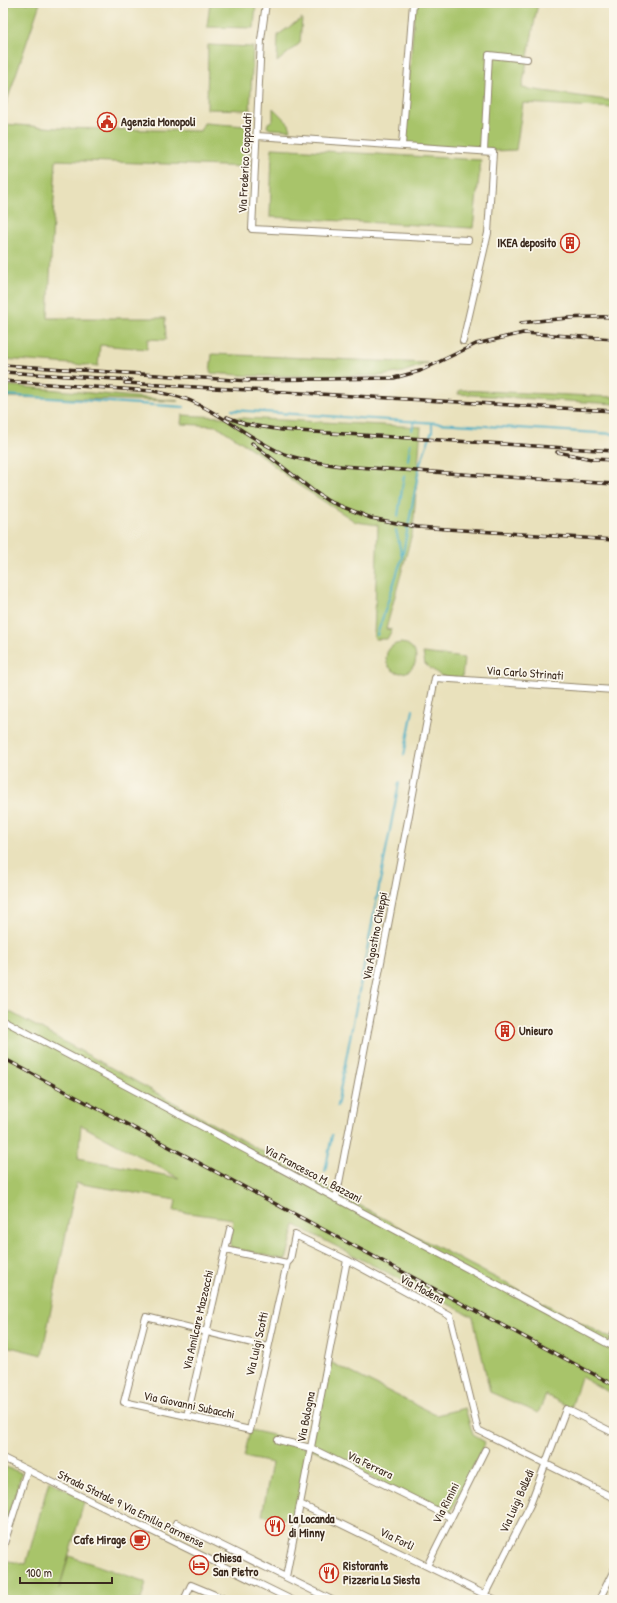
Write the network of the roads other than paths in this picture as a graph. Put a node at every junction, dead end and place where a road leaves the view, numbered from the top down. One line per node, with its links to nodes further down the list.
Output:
1 (266, 3): 4 (street, Via Frederico Coppalati)
2 (413, 3): 5 (street)
3 (527, 59): 6 (street)
4 (257, 136): 5 (street); 7 (street, Via Frederico Coppalati)
5 (402, 145): 6 (street)
6 (484, 151): 8 (street)
7 (468, 240)
8 (463, 341)
9 (435, 678): 10 (street, Via Carlo Strinati); 12 (street, Via Agostino Chieppi)
10 (614, 690)
11 (3, 1020): 12 (street, Via Francesco M. Bazzani)
12 (336, 1199): 19 (street, Via Francesco M. Bazzani)
13 (230, 1229): 14 (street, Via Amilcare Mazzocchi)
14 (226, 1250): 16 (street); 17 (street, Via Amilcare Mazzocchi)
15 (347, 1260): 16 (street, Via Modena); 25 (street, Via Bologna); 28 (street, Via Modena)
16 (287, 1263): 20 (street, Via Luigi Scotti)
17 (207, 1332): 20 (street); 21 (street, Via Amilcare Mazzocchi); 21 (street, Via Giovanni Subacchi)
18 (614, 1333): 19 (street)
19 (612, 1346)
20 (268, 1347): 22 (street, Via Luigi Scotti)
21 (187, 1416): 22 (street, Via Giovanni Subacchi)
22 (250, 1430)
23 (614, 1433): 28 (street, Via Luigi Bolledi)
24 (278, 1440): 25 (street, Via Ferrara)
25 (311, 1448): 31 (street, Via Bologna); 32 (street, Via Ferrara)
26 (485, 1450): 32 (street, Via Rimini)
27 (3, 1458): 29 (street, Strada Statale 9 Via Emilia Parmense)
28 (545, 1463): 30 (street, Via Modena); 38 (street, Via Luigi Bolledi)
29 (27, 1471): 34 (street); 41 (street, Strada Statale 9 Via Emilia Parmense)
30 (614, 1498)
31 (300, 1504): 35 (street, Via Forlì); 37 (street, Via Bologna)
32 (450, 1517): 35 (street, Via Rimini)
33 (176, 1522): 37 (street)
34 (3, 1547)
35 (427, 1566): 38 (street, Via Forlì)
36 (614, 1570): 44 (street)
37 (286, 1577): 42 (street)
38 (484, 1597): 43 (street, Via Forlì)
39 (184, 1600): 40 (street)
40 (226, 1600)
41 (292, 1600)
42 (332, 1600)
43 (496, 1600)
44 (599, 1600)

